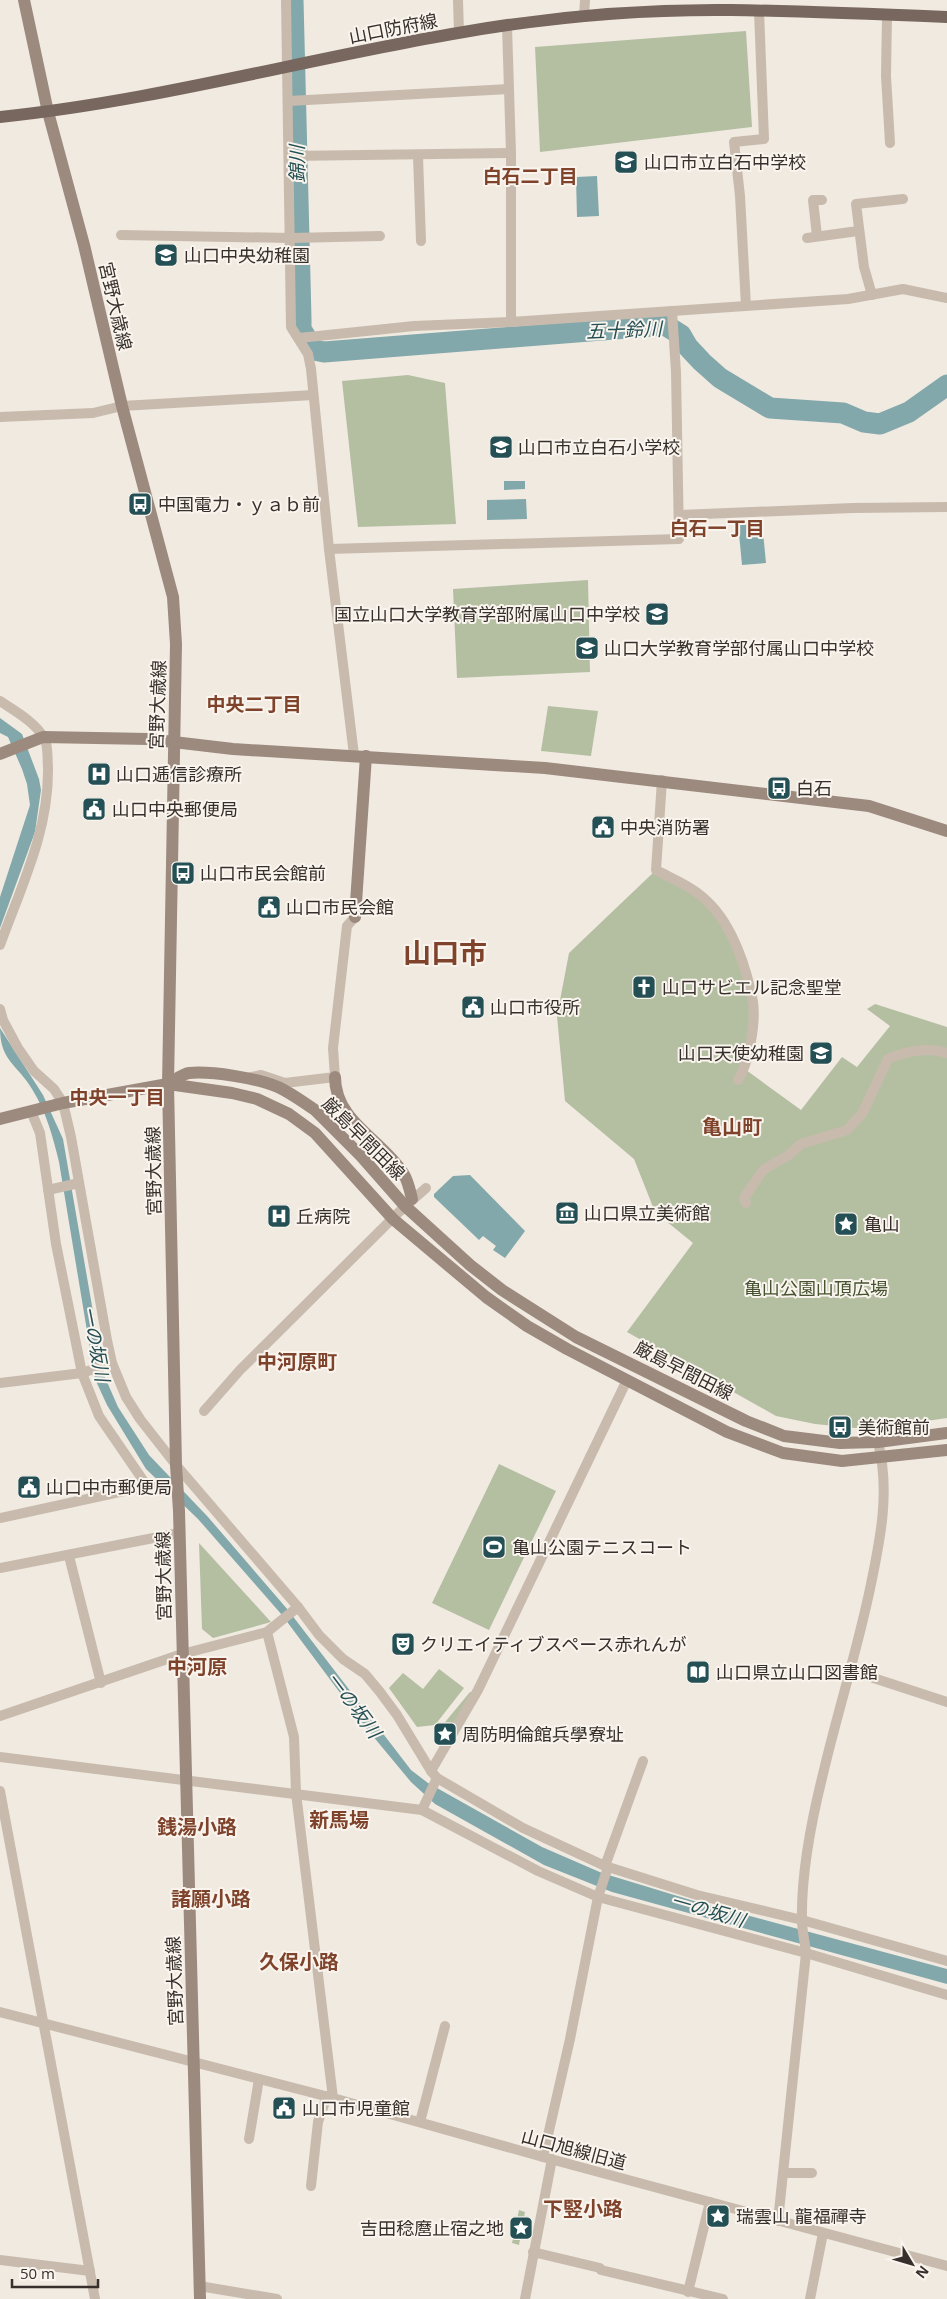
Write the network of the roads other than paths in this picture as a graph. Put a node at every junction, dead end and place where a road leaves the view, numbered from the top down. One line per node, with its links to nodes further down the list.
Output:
1 (24, 0): 14 (main road, 宮野大歳線)
2 (286, 0): 11 (street)
3 (458, 0): 10 (street)
4 (585, 0): 7 (street)
5 (759, 11): 6 (main road, 山口防府線); 7 (main road, 山口防府線); 29 (street)
6 (888, 15): 8 (main road, 山口防府線); 16 (street)
7 (584, 16): 9 (main road, 山口防府線)
8 (947, 16)
9 (507, 26): 10 (main road, 山口防府線); 12 (street)
10 (459, 32): 11 (main road, 山口防府線)
11 (294, 65): 13 (street); 14 (main road, 山口防府線)
12 (509, 89): 13 (street); 17 (street)
13 (289, 102): 18 (street)
14 (48, 112): 15 (main road, 山口防府線); 34 (main road, 宮野大歳線)
15 (0, 117)
16 (890, 143)
17 (512, 154): 19 (street); 31 (street)
18 (290, 156): 19 (street); 25 (street)
19 (418, 156): 26 (street)
20 (903, 199): 22 (street)
21 (822, 200): 22 (street)
22 (858, 231): 27 (street)
23 (121, 235): 25 (street)
24 (380, 236): 25 (street)
25 (291, 238): 32 (street)
26 (421, 241)
27 (872, 295): 28 (street); 29 (street)
28 (947, 298)
29 (746, 306): 30 (street)
30 (672, 315): 31 (street); 37 (street)
31 (511, 322): 32 (street)
32 (299, 338): 33 (street)
33 (313, 395): 34 (street); 38 (street)
34 (122, 406): 35 (street); 41 (main road, 宮野大歳線)
35 (0, 418)
36 (947, 507): 37 (street)
37 (679, 515): 38 (street)
38 (329, 549): 43 (street)
39 (0, 701): 40 (street)
40 (39, 738): 41 (main road); 42 (main road); 47 (street)
41 (173, 742): 43 (main road); 53 (main road, 宮野大歳線)
42 (0, 754)
43 (360, 755): 44 (main road); 46 (main road)
44 (662, 780): 45 (main road); 52 (street)
45 (947, 831)
46 (355, 917): 50 (street)
47 (0, 945)
48 (0, 1009): 54 (street)
49 (947, 1053): 61 (street)
50 (335, 1077): 51 (street); 60 (main road)
51 (243, 1079): 53 (main road, 厳島早間田線); 60 (main road, 厳島早間田線)
52 (738, 1080)
53 (168, 1084): 54 (main road); 62 (main road, 厳島早間田線); 72 (main road, 宮野大歳線)
54 (62, 1104): 55 (main road); 57 (street)
55 (32, 1111): 56 (main road); 59 (street)
56 (0, 1119)
57 (76, 1183): 59 (street); 63 (street)
58 (426, 1188): 60 (street)
59 (53, 1189): 64 (street)
60 (409, 1203): 62 (street); 69 (main road, 厳島早間田線)
61 (746, 1203)
62 (393, 1219): 65 (main road, 厳島早間田線); 67 (street)
63 (112, 1363): 64 (street); 72 (street)
64 (84, 1372): 66 (street); 74 (street)
65 (627, 1380): 71 (main road, 厳島早間田線); 88 (street)
66 (0, 1383)
67 (204, 1411)
68 (947, 1433): 69 (main road, 厳島早間田線)
69 (878, 1442): 71 (street)
70 (947, 1450): 71 (main road, 厳島早間田線)
71 (882, 1457): 82 (street)
72 (176, 1465): 73 (main road, 宮野大歳線); 79 (street)
73 (177, 1485): 74 (street); 76 (main road, 宮野大歳線)
74 (147, 1486): 75 (street)
75 (0, 1518)
76 (179, 1533): 77 (street); 81 (main road, 宮野大歳線)
77 (69, 1556): 78 (street); 83 (street)
78 (0, 1568)
79 (296, 1609): 80 (street); 88 (street)
80 (267, 1632): 81 (street); 91 (street)
81 (182, 1654): 83 (street); 89 (main road, 宮野大歳線)
82 (852, 1671): 84 (street); 95 (street)
83 (101, 1683): 85 (street)
84 (947, 1702)
85 (0, 1716)
86 (0, 1757): 89 (street)
87 (643, 1761): 93 (street)
88 (434, 1777): 92 (street); 93 (street)
89 (186, 1780): 91 (street); 102 (main road, 宮野大歳線)
90 (0, 1791): 100 (street)
91 (296, 1793): 92 (street); 104 (street)
92 (423, 1808): 94 (street)
93 (607, 1868): 94 (street); 95 (street)
94 (599, 1895): 96 (street); 107 (street)
95 (802, 1923): 96 (street); 97 (street)
96 (806, 1951): 98 (street); 108 (street)
97 (947, 1962)
98 (947, 1995)
99 (0, 2012): 100 (street, 山口旭線旧道)
100 (45, 2025): 102 (street, 山口旭線旧道); 117 (street)
101 (445, 2026): 105 (street)
102 (194, 2062): 103 (street, 山口旭線旧道); 118 (main road, 宮野大歳線)
103 (258, 2079): 104 (street, 山口旭線旧道); 106 (street)
104 (330, 2097): 105 (street, 山口旭線旧道); 110 (street)
105 (420, 2122): 107 (street, 山口旭線旧道)
106 (250, 2139)
107 (548, 2158): 111 (street, 山口旭線旧道); 114 (street)
108 (784, 2173): 109 (street); 112 (street)
109 (812, 2173)
110 (311, 2186)
111 (710, 2202): 112 (street, 山口旭線旧道); 119 (street)
112 (778, 2221): 113 (street, 山口旭線旧道)
113 (823, 2233): 116 (street, 山口旭線旧道); 124 (street)
114 (533, 2252): 119 (street); 122 (street)
115 (0, 2260): 117 (street)
116 (947, 2266)
117 (90, 2271): 120 (street)
118 (200, 2293): 121 (street)
119 (681, 2294): 123 (street)
120 (95, 2299)
121 (277, 2299)
122 (525, 2299)
123 (723, 2299)
124 (810, 2299)

